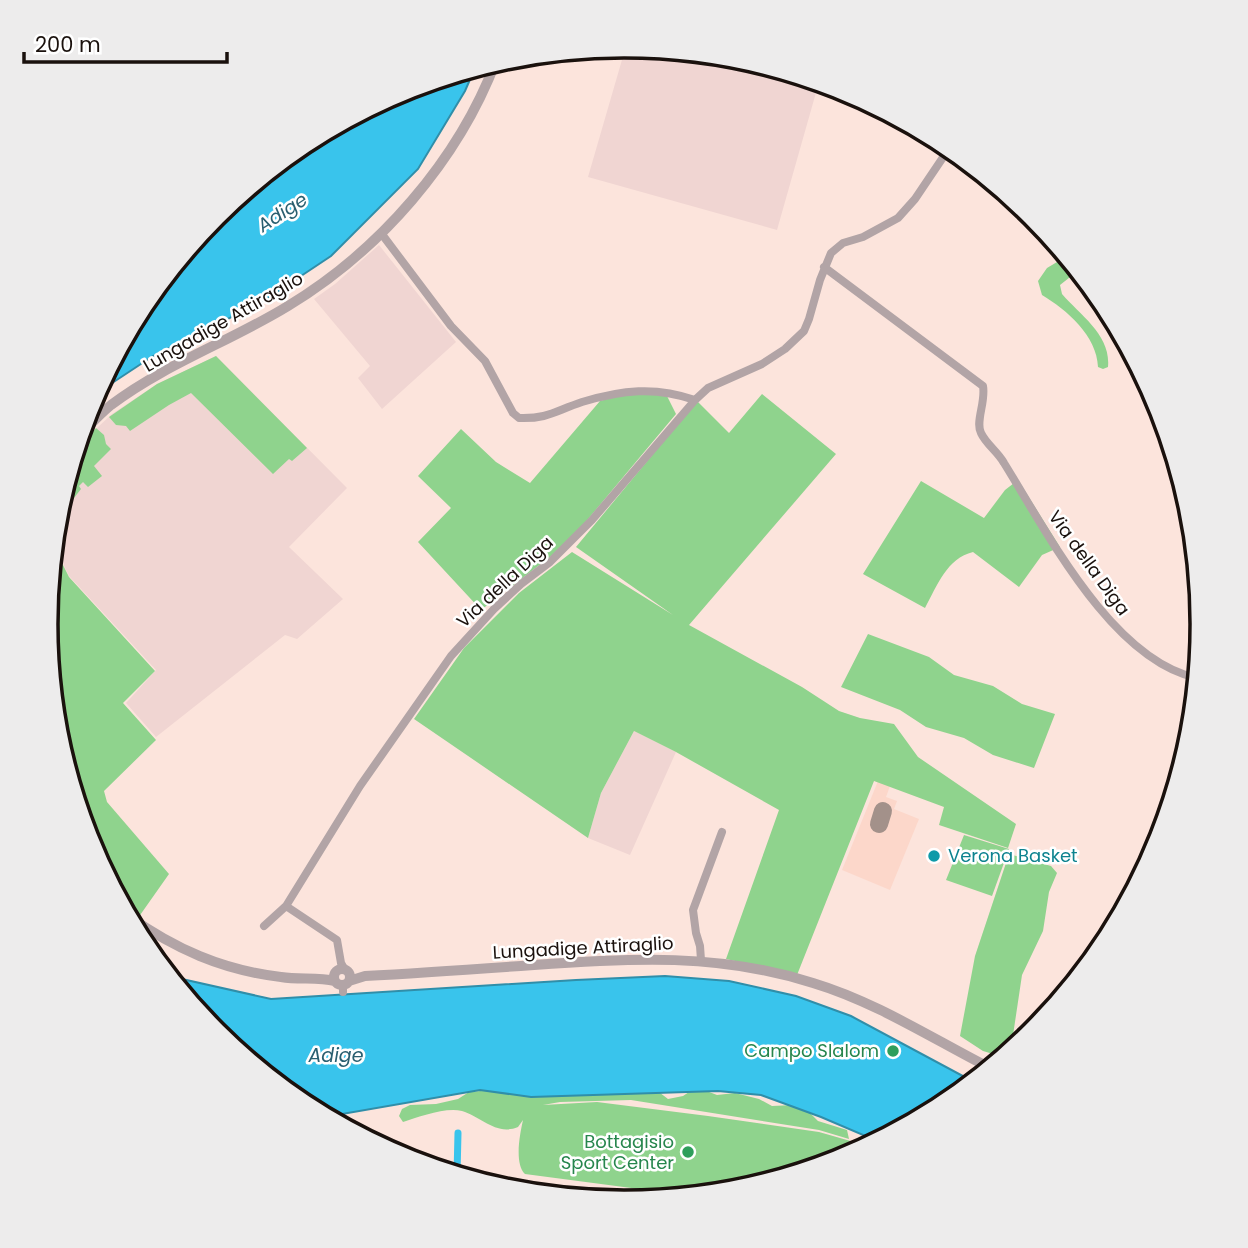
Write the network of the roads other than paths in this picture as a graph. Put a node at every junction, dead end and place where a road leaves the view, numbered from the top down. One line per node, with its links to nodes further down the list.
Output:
1 (489, 74): 3 (street, Lungadige Attiraglio)
2 (944, 156): 4 (street, Via della Diga)
3 (381, 233): 5 (street); 6 (street, Lungadige Attiraglio)
4 (824, 267): 5 (street, Via della Diga); 7 (street, Via della Diga)
5 (695, 400): 9 (street, Via della Diga)
6 (97, 419)
7 (1187, 676)
8 (722, 832): 12 (street)
9 (286, 906): 10 (street, Via della Diga); 13 (street)
10 (264, 926)
11 (148, 930): 13 (street, Lungadige Attiraglio)
12 (701, 960): 13 (street, Lungadige Attiraglio); 14 (street, Lungadige Attiraglio)
13 (342, 977)
14 (981, 1063)

